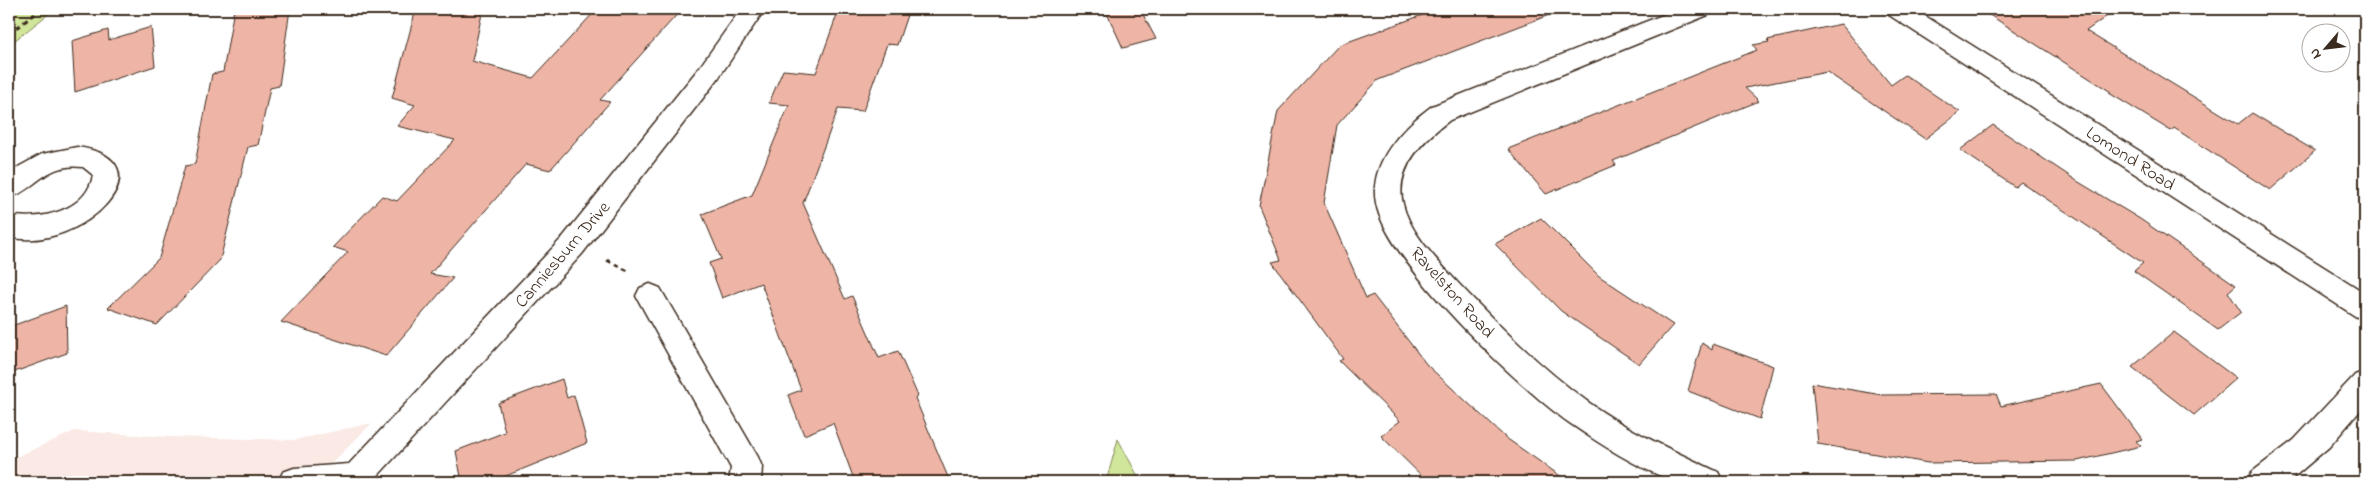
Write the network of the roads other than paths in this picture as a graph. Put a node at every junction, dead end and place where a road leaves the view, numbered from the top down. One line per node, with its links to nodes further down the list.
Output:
1 (753, 9): 9 (street, Canniesburn Drive)
2 (1700, 9): 12 (street, Ravelston Road)
3 (1897, 9): 7 (street, Lomond Road)
4 (9, 188): 5 (street)
5 (12, 233)
6 (640, 287): 11 (street)
7 (2365, 308)
8 (2365, 384): 13 (street)
9 (355, 479): 10 (street)
10 (294, 482)
11 (745, 482)
12 (1707, 482)
13 (2263, 482)

